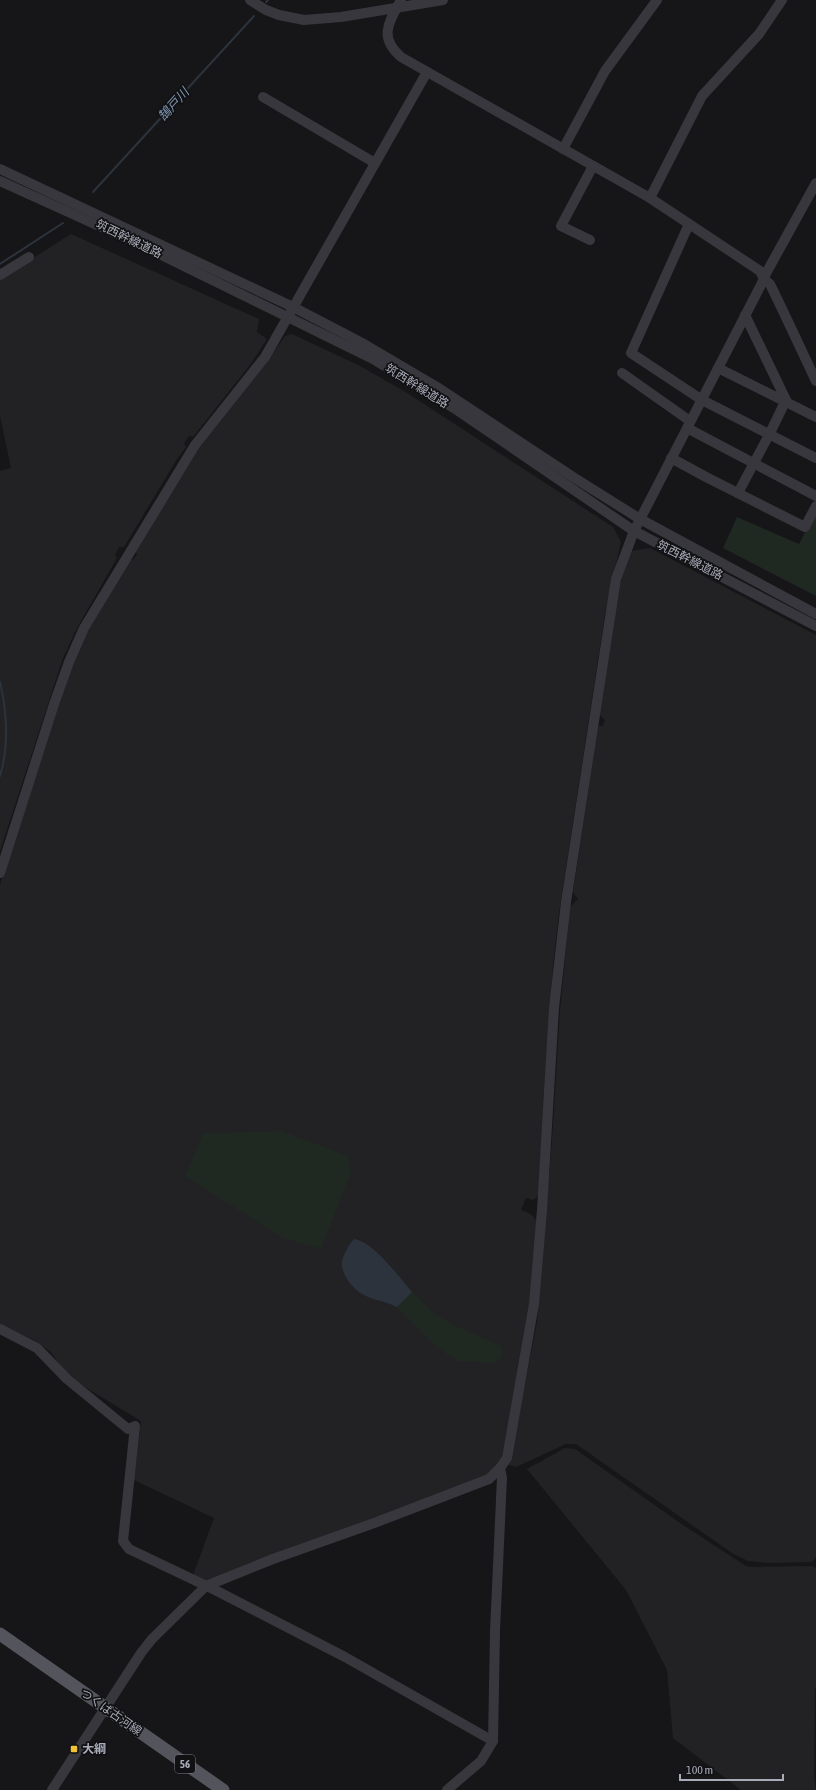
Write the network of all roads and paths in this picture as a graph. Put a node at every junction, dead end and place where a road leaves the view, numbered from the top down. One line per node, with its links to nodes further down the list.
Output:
1 (250, 0): 5 (street)
2 (443, 0): 5 (street)
3 (657, 0): 8 (street)
4 (782, 0): 14 (street)
5 (399, 4): 6 (street)
6 (427, 72): 8 (street); 9 (street)
7 (263, 97): 9 (street)
8 (563, 149): 10 (street)
9 (375, 162): 20 (street)
10 (593, 166): 14 (street); 16 (street)
11 (0, 169): 20 (street, 筑西幹線道路)
12 (0, 181): 22 (street, 筑西幹線道路)
13 (816, 183): 19 (street)
14 (650, 198): 15 (street)
15 (688, 224): 19 (street); 26 (street)
16 (590, 240)
17 (29, 256): 18 (street)
18 (0, 275)
19 (764, 278): 21 (street); 25 (street)
20 (293, 307): 22 (street); 37 (street, 筑西幹線道路)
21 (745, 315): 23 (street); 27 (street)
22 (288, 317): 38 (street, 筑西幹線道路); 41 (street)
23 (718, 368): 26 (street); 27 (street)
24 (622, 373): 29 (street)
25 (816, 381)
26 (702, 400): 29 (street); 30 (street)
27 (786, 400): 28 (street); 30 (street)
28 (816, 417)
29 (688, 425): 31 (street); 33 (street)
30 (770, 433): 32 (street); 33 (street)
31 (671, 458): 34 (street); 37 (street)
32 (816, 458)
33 (754, 463): 34 (street); 35 (street)
34 (738, 494): 36 (street)
35 (816, 496)
36 (816, 506)
37 (640, 519): 38 (street); 39 (street, 筑西幹線道路)
38 (634, 531): 40 (street, 筑西幹線道路); 43 (street)
39 (816, 614)
40 (816, 626)
41 (0, 873)
42 (0, 1329): 44 (street)
43 (500, 1468): 44 (street); 47 (street)
44 (206, 1586): 46 (street); 47 (street)
45 (0, 1634): 46 (main road, つくば古河線 / 56)
46 (105, 1709): 48 (street); 49 (main road, つくば古河線 / 56)
47 (493, 1741): 50 (street)
48 (52, 1790)
49 (223, 1790)
50 (447, 1790)

